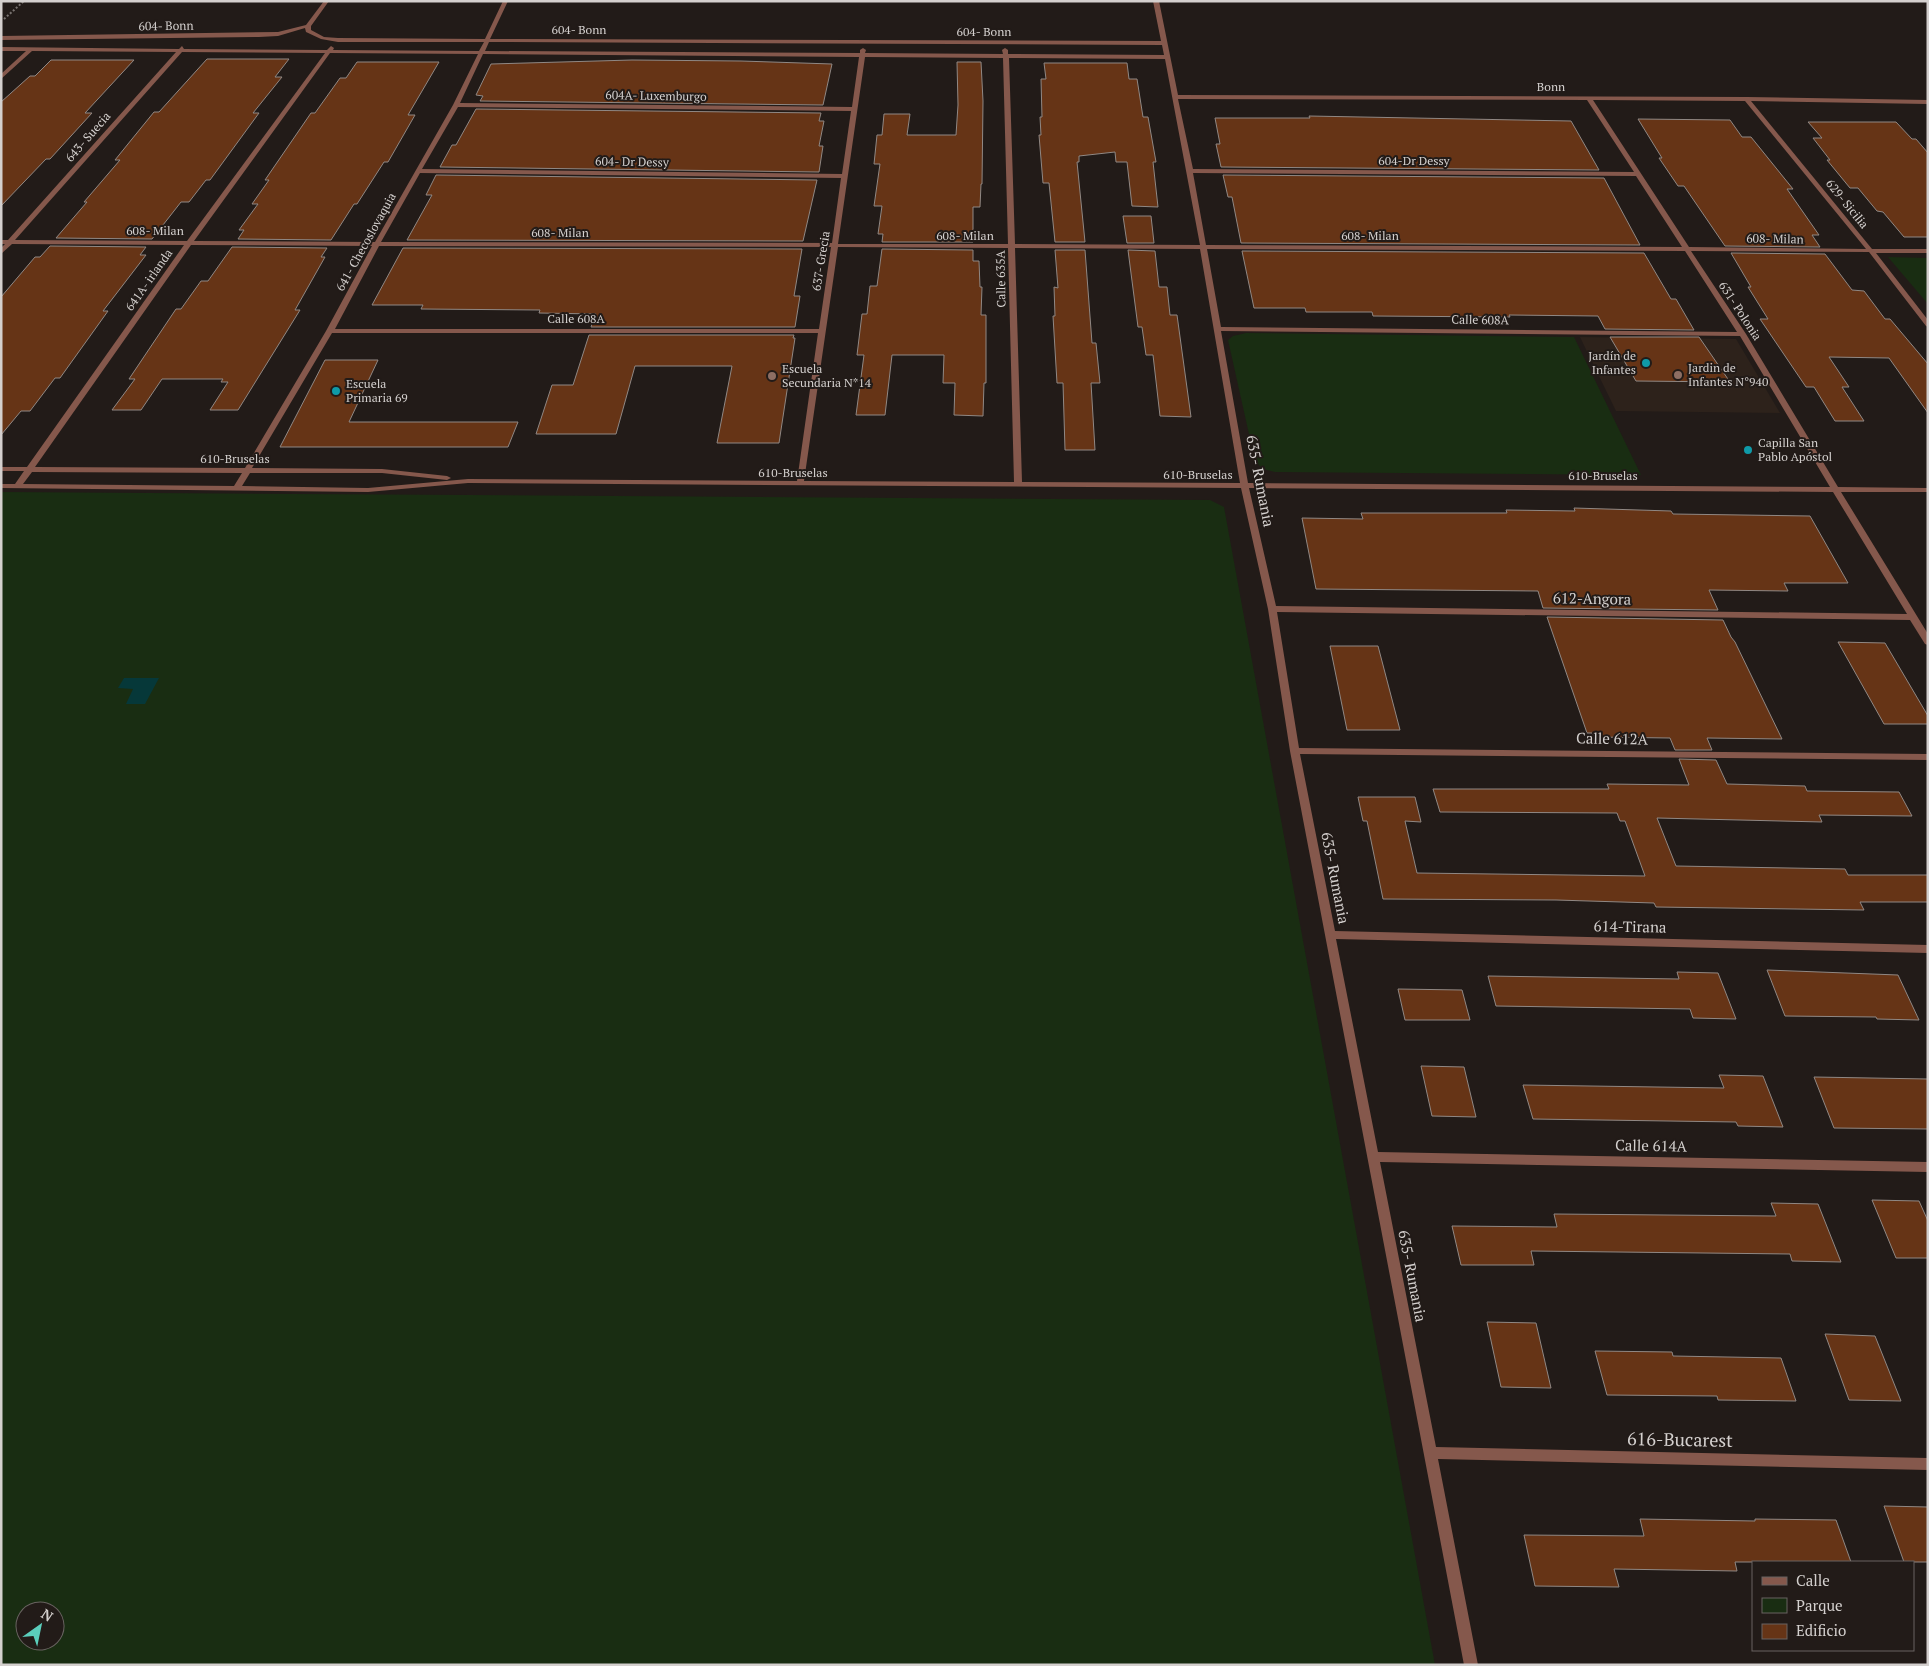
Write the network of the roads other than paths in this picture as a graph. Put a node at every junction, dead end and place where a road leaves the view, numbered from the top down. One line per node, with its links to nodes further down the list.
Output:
1 (327, 1): 4 (street)
2 (506, 1): 8 (street, 641- Checoslovaquia)
3 (1156, 1): 13 (street, 635- Rumania)
4 (308, 26): 5 (street, 604- Bonn); 9 (street, 604- Bonn)
5 (191, 35): 7 (street, 604- Bonn); 16 (street, 643- Suecia)
6 (1, 38): 7 (street, 604- Bonn)
7 (42, 38): 15 (street)
8 (488, 39): 9 (street, 604- Bonn); 10 (street, 604- Bonn); 18 (street, 641- Checoslovaquia)
9 (338, 40): 17 (street, 641A- irlanda)
10 (712, 41): 11 (street, 604- Bonn); 19 (street)
11 (863, 42): 12 (street, 604- Bonn); 20 (street, 637- Grecia)
12 (1002, 42): 13 (street, 604- Bonn); 21 (street, Calle 635A)
13 (1164, 43): 22 (street, 635- Rumania)
14 (1, 49): 15 (street, 604- Bonn)
15 (31, 49): 16 (street, 604- Bonn); 23 (street)
16 (180, 50): 17 (street, 604- Bonn); 35 (street, 643- Suecia)
17 (328, 51): 18 (street, 604- Bonn); 36 (street, 641A- irlanda)
18 (482, 53): 19 (street, 604- Bonn); 28 (street, 641- Checoslovaquia)
19 (708, 55): 20 (street, 604- Bonn)
20 (863, 55): 21 (street, 604- Bonn); 29 (street, 637- Grecia)
21 (1006, 56): 22 (street, 604- Bonn); 39 (street, Calle 635A)
22 (1166, 57): 24 (street, 635- Rumania)
23 (1, 77)
24 (1175, 97): 25 (street, Bonn); 31 (street, 635- Rumania)
25 (1589, 99): 26 (street, Bonn); 32 (street, 631- Polonia)
26 (1747, 99): 27 (street, Bonn); 42 (street, 629- Sicilia)
27 (1928, 102)
28 (456, 105): 29 (street, 604A- Luxemburgo); 30 (street, 641- Checoslovaquia)
29 (855, 109): 33 (street, 637- Grecia)
30 (418, 171): 33 (street, 604- Dr Dessy); 37 (street, 641- Checoslovaquia)
31 (1190, 171): 32 (street, 604-Dr Dessy); 40 (street, 635- Rumania)
32 (1637, 174): 41 (street, 631- Polonia)
33 (845, 176): 38 (street, 637- Grecia)
34 (1, 242): 35 (street, 608- Milan)
35 (10, 242): 36 (street, 608- Milan); 43 (street, 643- Suecia)
36 (189, 243): 37 (street, 608- Milan); 51 (street, 641A- irlanda)
37 (377, 243): 38 (street, 608- Milan); 48 (street, 641- Checoslovaquia)
38 (835, 246): 39 (street, 608- Milan); 47 (street, 637- Grecia)
39 (1012, 247): 40 (street, 608- Milan); 55 (street, Calle 635A)
40 (1204, 247): 41 (street, 608- Milan); 46 (street, 635- Rumania)
41 (1686, 249): 42 (street, 608- Milan); 49 (street, 631- Polonia)
42 (1871, 251): 44 (street, 608- Milan); 45 (street, 629- Sicilia)
43 (1, 252)
44 (1928, 252)
45 (1928, 324)
46 (1218, 329): 49 (street, Calle 608A); 58 (street, 635- Rumania)
47 (822, 330): 48 (street, Calle 608A); 54 (street, 637- Grecia)
48 (330, 331): 52 (street, 641- Checoslovaquia)
49 (1742, 334): 59 (street, 631- Polonia)
50 (1, 469): 51 (street, 610-Bruselas)
51 (28, 470): 52 (street, 610-Bruselas); 57 (street, 641A- irlanda)
52 (245, 470): 53 (street, 610-Bruselas); 60 (street, 641- Checoslovaquia)
53 (468, 481): 54 (street, 610-Bruselas); 60 (street, 610-Bruselas)
54 (800, 484): 55 (street, 610-Bruselas)
55 (1018, 485): 58 (street, 610-Bruselas)
56 (1, 486): 57 (street, 610-Bruselas)
57 (17, 487): 60 (street, 610-Bruselas)
58 (1245, 487): 59 (street, 610-Bruselas); 62 (street, 635- Rumania)
59 (1835, 488): 61 (street, 610-Bruselas); 63 (street, 631- Polonia)
60 (236, 489)
61 (1928, 490)
62 (1272, 609): 63 (street, 612-Angora); 65 (street, 635- Rumania)
63 (1912, 618): 64 (street, 631- Polonia)
64 (1928, 642)
65 (1295, 751): 66 (street, Calle 612A); 67 (street, 635- Rumania)
66 (1928, 757)
67 (1331, 935): 68 (street, 614-Tirana); 69 (street, 635- Rumania)
68 (1928, 949)
69 (1373, 1157): 70 (street, Calle 614A); 71 (street, 635- Rumania)
70 (1928, 1167)
71 (1430, 1454): 72 (street, 616-Bucarest); 73 (street, 635- Rumania)
72 (1928, 1464)
73 (1471, 1665)

